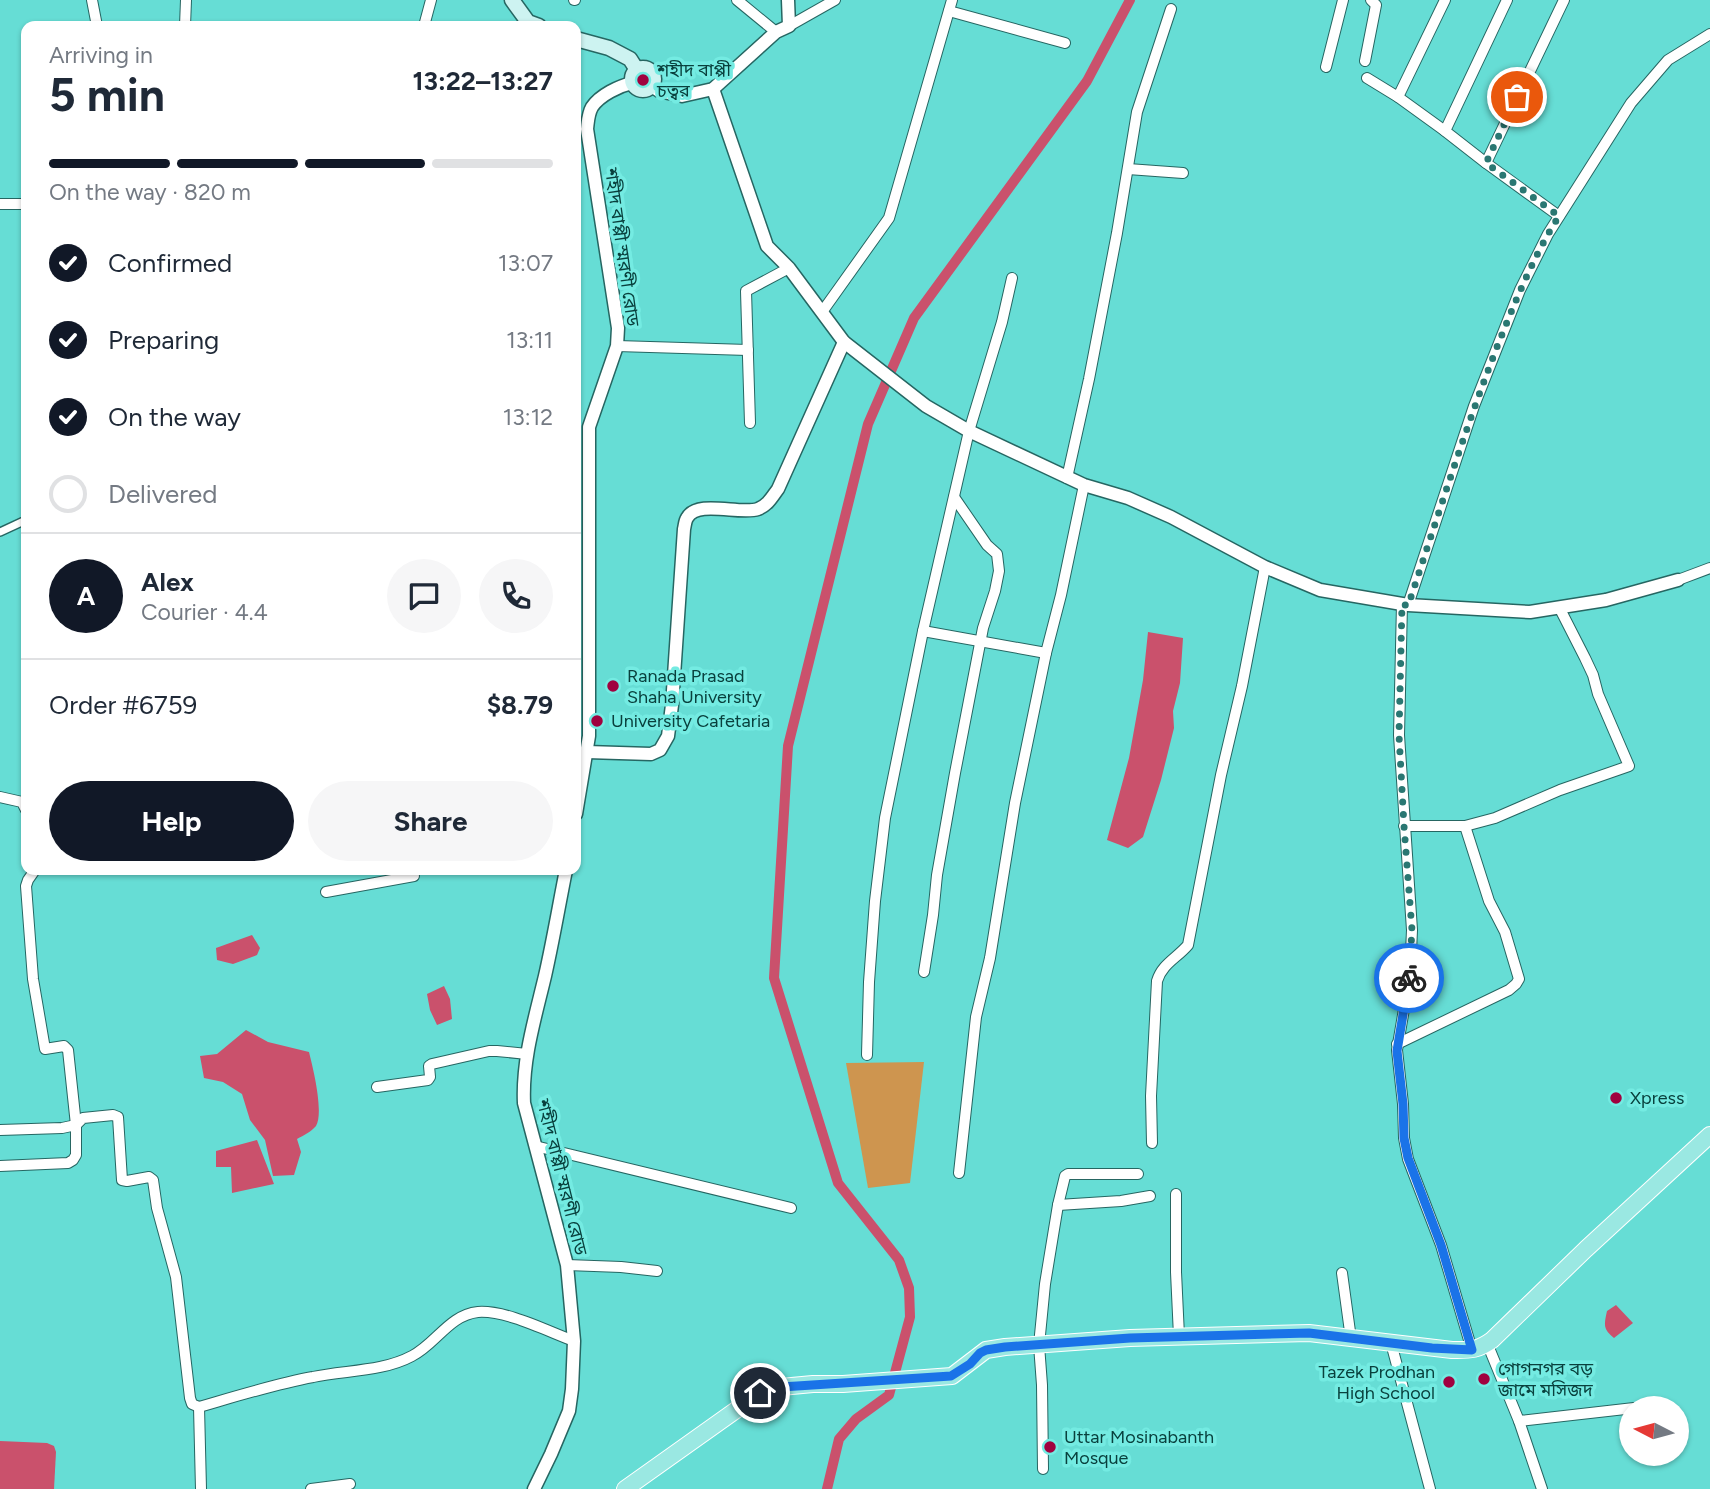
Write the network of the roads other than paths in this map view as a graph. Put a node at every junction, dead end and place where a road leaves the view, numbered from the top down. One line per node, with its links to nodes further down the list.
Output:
1 (92, 0): 16 (street)
2 (186, 0): 17 (street)
3 (431, 0): 18 (street)
4 (512, 0): 19 (main road)
5 (737, 0): 21 (street)
6 (788, 0): 20 (street)
7 (835, 0): 20 (street)
8 (952, 0): 15 (street)
9 (1343, 0): 26 (street)
10 (1371, 0): 25 (street)
11 (1445, 0): 31 (street)
12 (1507, 0): 33 (street)
13 (1564, 0): 34 (street)
14 (1171, 9): 35 (street)
15 (948, 11): 24 (street); 42 (street)
16 (96, 21)
17 (185, 21)
18 (425, 21)
19 (527, 21)
20 (789, 26): 21 (street)
21 (776, 32): 30 (street)
22 (1710, 34): 39 (street)
23 (581, 40): 27 (main road)
24 (1065, 43)
25 (1365, 61)
26 (1326, 67)
27 (635, 76): 29 (main road); 32 (street, শহীদ বাপ্পী স্মরণী রোড)
28 (1367, 78): 31 (street)
29 (652, 86): 30 (street)
30 (713, 89): 40 (street)
31 (1398, 97): 33 (street)
32 (581, 129): 44 (street, শহীদ বাপ্পী স্মরণী রোড)
33 (1445, 131): 34 (street)
34 (1486, 163): 39 (street)
35 (1128, 169): 36 (street); 48 (street)
36 (1183, 173)
37 (0, 204): 38 (street)
38 (21, 204)
39 (1559, 216): 56 (street)
40 (789, 268): 42 (street); 45 (street)
41 (1012, 278): 47 (street)
42 (822, 312): 43 (street)
43 (844, 342): 47 (street); 63 (street)
44 (617, 346): 45 (street); 61 (street, শহীদ বাপ্পী স্মরণী রোড)
45 (748, 350): 46 (street)
46 (750, 423)
47 (969, 432): 48 (street); 50 (street)
48 (1068, 478): 49 (street)
49 (1084, 485): 53 (street); 60 (street)
50 (954, 497): 58 (street); 59 (street)
51 (21, 522): 52 (street)
52 (0, 532)
53 (1265, 566): 56 (street); 83 (street)
54 (1710, 568): 55 (street)
55 (1678, 580): 57 (street)
56 (1405, 605): 57 (street); 68 (street)
57 (1559, 607): 67 (street)
58 (923, 631): 59 (street); 78 (street)
59 (981, 642): 60 (street); 75 (street)
60 (1046, 653): 86 (street)
61 (589, 736): 62 (street); 63 (street, শহীদ বাপ্পী স্মরণী রোড)
62 (581, 738)
63 (587, 752): 64 (street, শহীদ বাপ্পী স্মরণী রোড)
64 (581, 786)
65 (0, 797): 66 (street)
66 (21, 802)
67 (1465, 825): 68 (street); 76 (street)
68 (1404, 826): 76 (street)
69 (32, 875): 80 (street)
70 (393, 875): 74 (street)
71 (406, 875): 73 (street)
72 (565, 875): 77 (street, শহীদ বাপ্পী স্মরণী রোড)
73 (414, 876)
74 (326, 892)
75 (924, 971)
76 (1398, 1044): 100 (street)
77 (527, 1054): 79 (street); 84 (street, শহীদ বাপ্পী স্মরণী রোড)
78 (867, 1055)
79 (377, 1087)
80 (76, 1125): 81 (street); 85 (street); 101 (street)
81 (0, 1130)
82 (1710, 1135): 100 (main road)
83 (1152, 1143)
84 (535, 1146): 91 (street); 92 (street, শহীদ বাপ্পী স্মরণী রোড)
85 (0, 1166)
86 (959, 1173)
87 (1138, 1174): 90 (street)
88 (1176, 1194): 95 (street)
89 (1150, 1196): 90 (street)
90 (1058, 1205): 99 (street)
91 (791, 1208)
92 (567, 1265): 93 (street); 97 (street, শহীদ বাপ্পী স্মরণী রোড)
93 (657, 1271)
94 (1342, 1273): 96 (street)
95 (1179, 1336): 96 (main road); 99 (main road)
96 (1351, 1339): 98 (main road)
97 (574, 1341): 101 (street); 108 (street, শহীদ বাপ্পী স্মরণী রোড)
98 (1391, 1343): 100 (main road); 110 (street)
99 (1039, 1345): 104 (street); 109 (main road)
100 (1480, 1347): 103 (street)
101 (199, 1407): 106 (street)
102 (1619, 1410): 103 (street)
103 (1519, 1421): 111 (street)
104 (1043, 1469)
105 (350, 1484): 107 (street)
106 (201, 1489)
107 (311, 1489)
108 (534, 1489)
109 (625, 1489)
110 (1430, 1489)
111 (1542, 1489)

